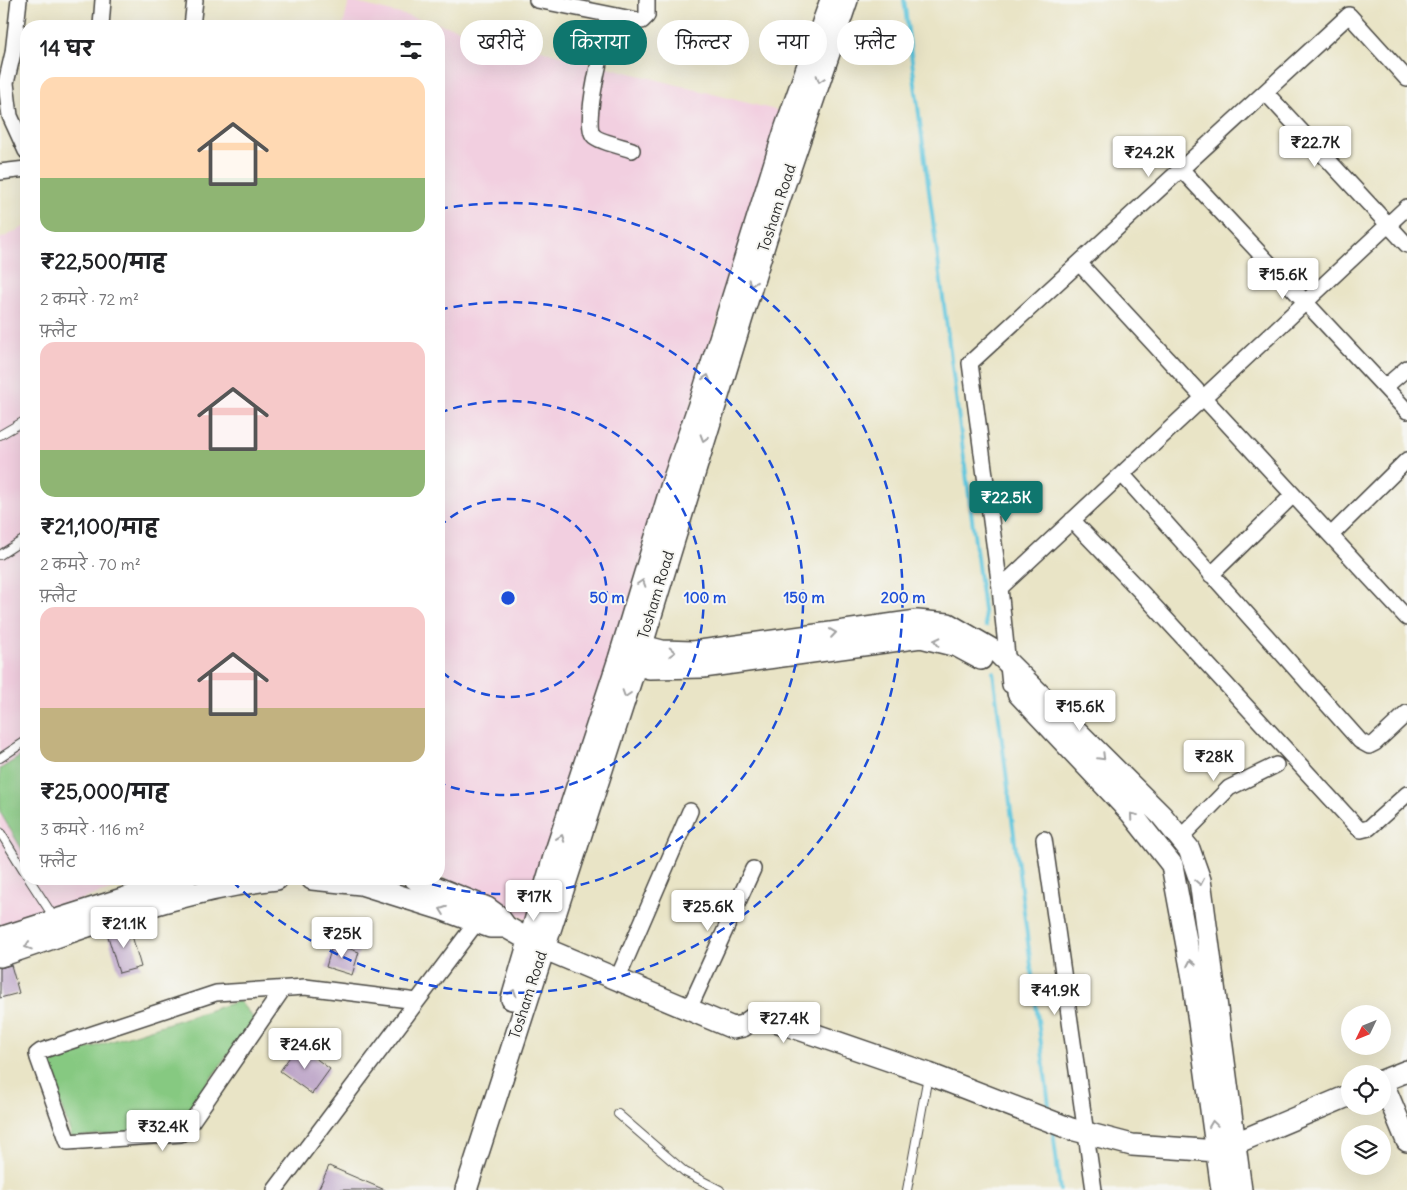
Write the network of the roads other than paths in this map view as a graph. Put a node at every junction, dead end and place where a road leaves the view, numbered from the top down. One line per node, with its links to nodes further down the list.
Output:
1 (19, 0): 11 (street)
2 (103, 0): 9 (street)
3 (195, 0): 10 (street)
4 (537, 0): 8 (street)
5 (647, 0): 8 (street)
6 (831, 0): 40 (main road, Tosham Road, one-way to 6)
7 (847, 0): 40 (main road, Tosham Road, one-way to 40)
8 (611, 15): 15 (street)
9 (101, 20)
10 (193, 20)
11 (6, 56): 14 (street)
12 (1407, 79): 13 (street)
13 (1265, 92): 16 (street); 20 (street)
14 (20, 138)
15 (632, 150)
16 (1181, 169): 22 (street); 23 (street)
17 (20, 170): 18 (street)
18 (0, 172)
19 (1407, 207): 20 (street)
20 (1388, 224): 21 (street); 23 (street)
21 (1407, 245)
22 (1079, 263): 26 (street); 38 (street)
23 (1305, 302): 25 (street); 26 (street)
24 (1407, 368): 25 (street)
25 (1385, 388): 27 (street)
26 (1203, 398): 31 (street); 32 (street)
27 (1407, 411)
28 (20, 423): 29 (lane)
29 (0, 435)
30 (1407, 460): 34 (street)
31 (1122, 474): 33 (street); 37 (street)
32 (1293, 495): 34 (street); 37 (street)
33 (1072, 520): 38 (street); 47 (street)
34 (1330, 535): 39 (street)
35 (20, 542): 36 (lane)
36 (0, 555)
37 (1211, 575): 43 (street)
38 (1000, 588): 41 (street)
39 (1407, 618)
40 (630, 653): 41 (main road, one-way to 41); 42 (main road, one-way to 40); 62 (main road, Tosham Road)
41 (1007, 663): 42 (street); 50 (main road, one-way to 50)
42 (1010, 685): 76 (main road, one-way to 42)
43 (1407, 713)
44 (20, 745): 45 (lane)
45 (0, 758)
46 (1276, 765): 50 (street)
47 (1407, 794)
48 (690, 811): 64 (street)
49 (0, 832): 52 (lane)
50 (1180, 838): 76 (main road, one-way to 76)
51 (1044, 839): 74 (street)
52 (20, 864)
53 (753, 868): 67 (street)
54 (32, 885): 60 (lane)
55 (209, 885): 57 (main road)
56 (376, 885): 58 (main road)
57 (194, 886): 60 (main road)
58 (421, 888): 59 (main road)
59 (482, 916): 62 (main road); 66 (street)
60 (57, 928): 61 (main road); 63 (main road, one-way to 63)
61 (0, 938)
62 (537, 944): 64 (main road); 78 (main road, Tosham Road, one-way to 62); 79 (main road, Tosham Road)
63 (0, 956)
64 (617, 980): 67 (main road)
65 (283, 989): 65 (street); 66 (street)
66 (417, 1001): 77 (street)
67 (689, 1009): 69 (main road)
68 (1407, 1071): 70 (main road)
69 (929, 1074): 74 (main road); 81 (lane)
70 (1391, 1077)
71 (1341, 1099): 76 (main road)
72 (1391, 1103): 75 (main road)
73 (618, 1114): 80 (lane)
74 (1087, 1134): 76 (main road); 82 (street)
75 (1407, 1141)
76 (1226, 1148): 83 (main road); 84 (main road)
77 (275, 1190)
78 (452, 1190)
79 (466, 1190)
80 (720, 1190)
81 (907, 1190)
82 (1094, 1190)
83 (1222, 1190)
84 (1241, 1190)

